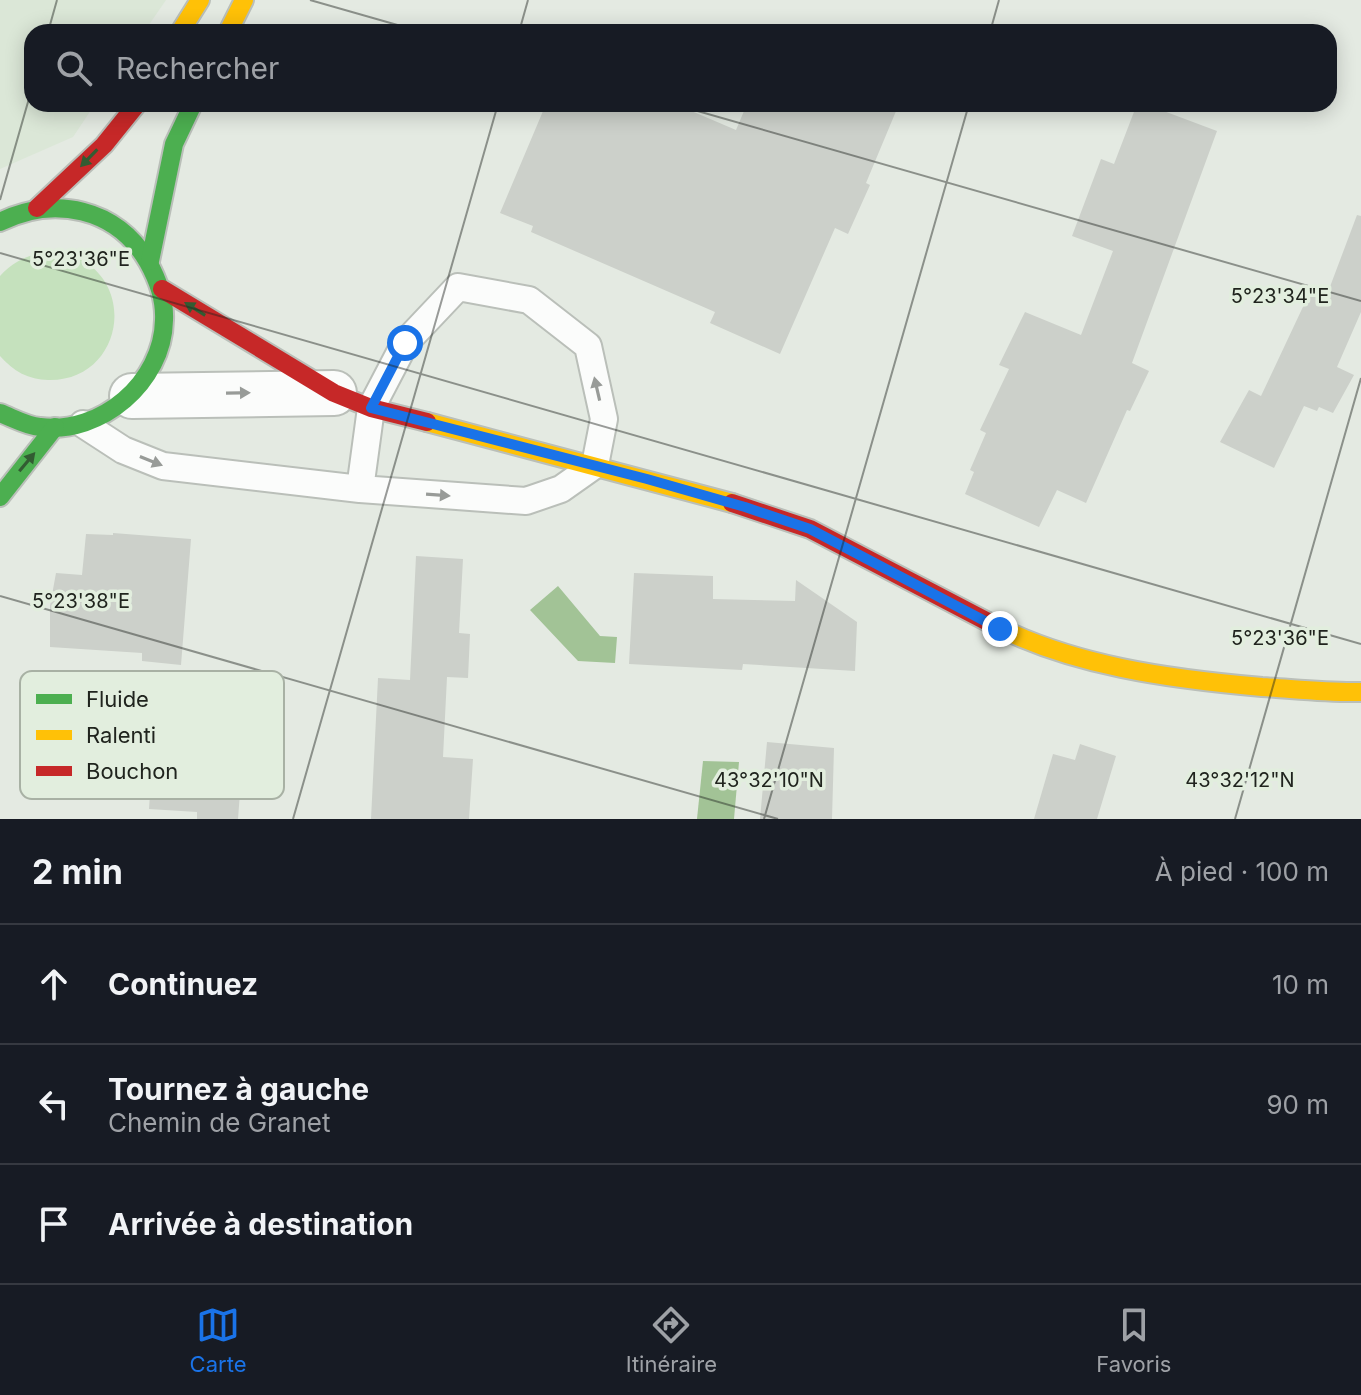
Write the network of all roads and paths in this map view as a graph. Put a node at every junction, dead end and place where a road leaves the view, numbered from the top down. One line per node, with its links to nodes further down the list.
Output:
1 (200, 0): 3 (street)
2 (244, 0): 4 (street)
3 (185, 24)
4 (232, 24)
5 (132, 112): 7 (street, one-way to 7)
6 (189, 112): 9 (street)
7 (37, 208): 8 (street); 9 (street)
8 (0, 222)
9 (150, 261): 10 (street)
10 (162, 289): 11 (street); 12 (street, one-way to 10)
11 (132, 396): 12 (street, one-way to 12); 14 (street)
12 (352, 400): 16 (street); 16 (lane, one-way to 12); 17 (lane)
13 (0, 413): 15 (street)
14 (83, 424): 15 (street); 17 (lane, one-way to 17)
15 (55, 427): 18 (street, one-way to 15)
16 (595, 465): 17 (lane, one-way to 16); 19 (street)
17 (360, 489)
18 (0, 497)
19 (1361, 692)

